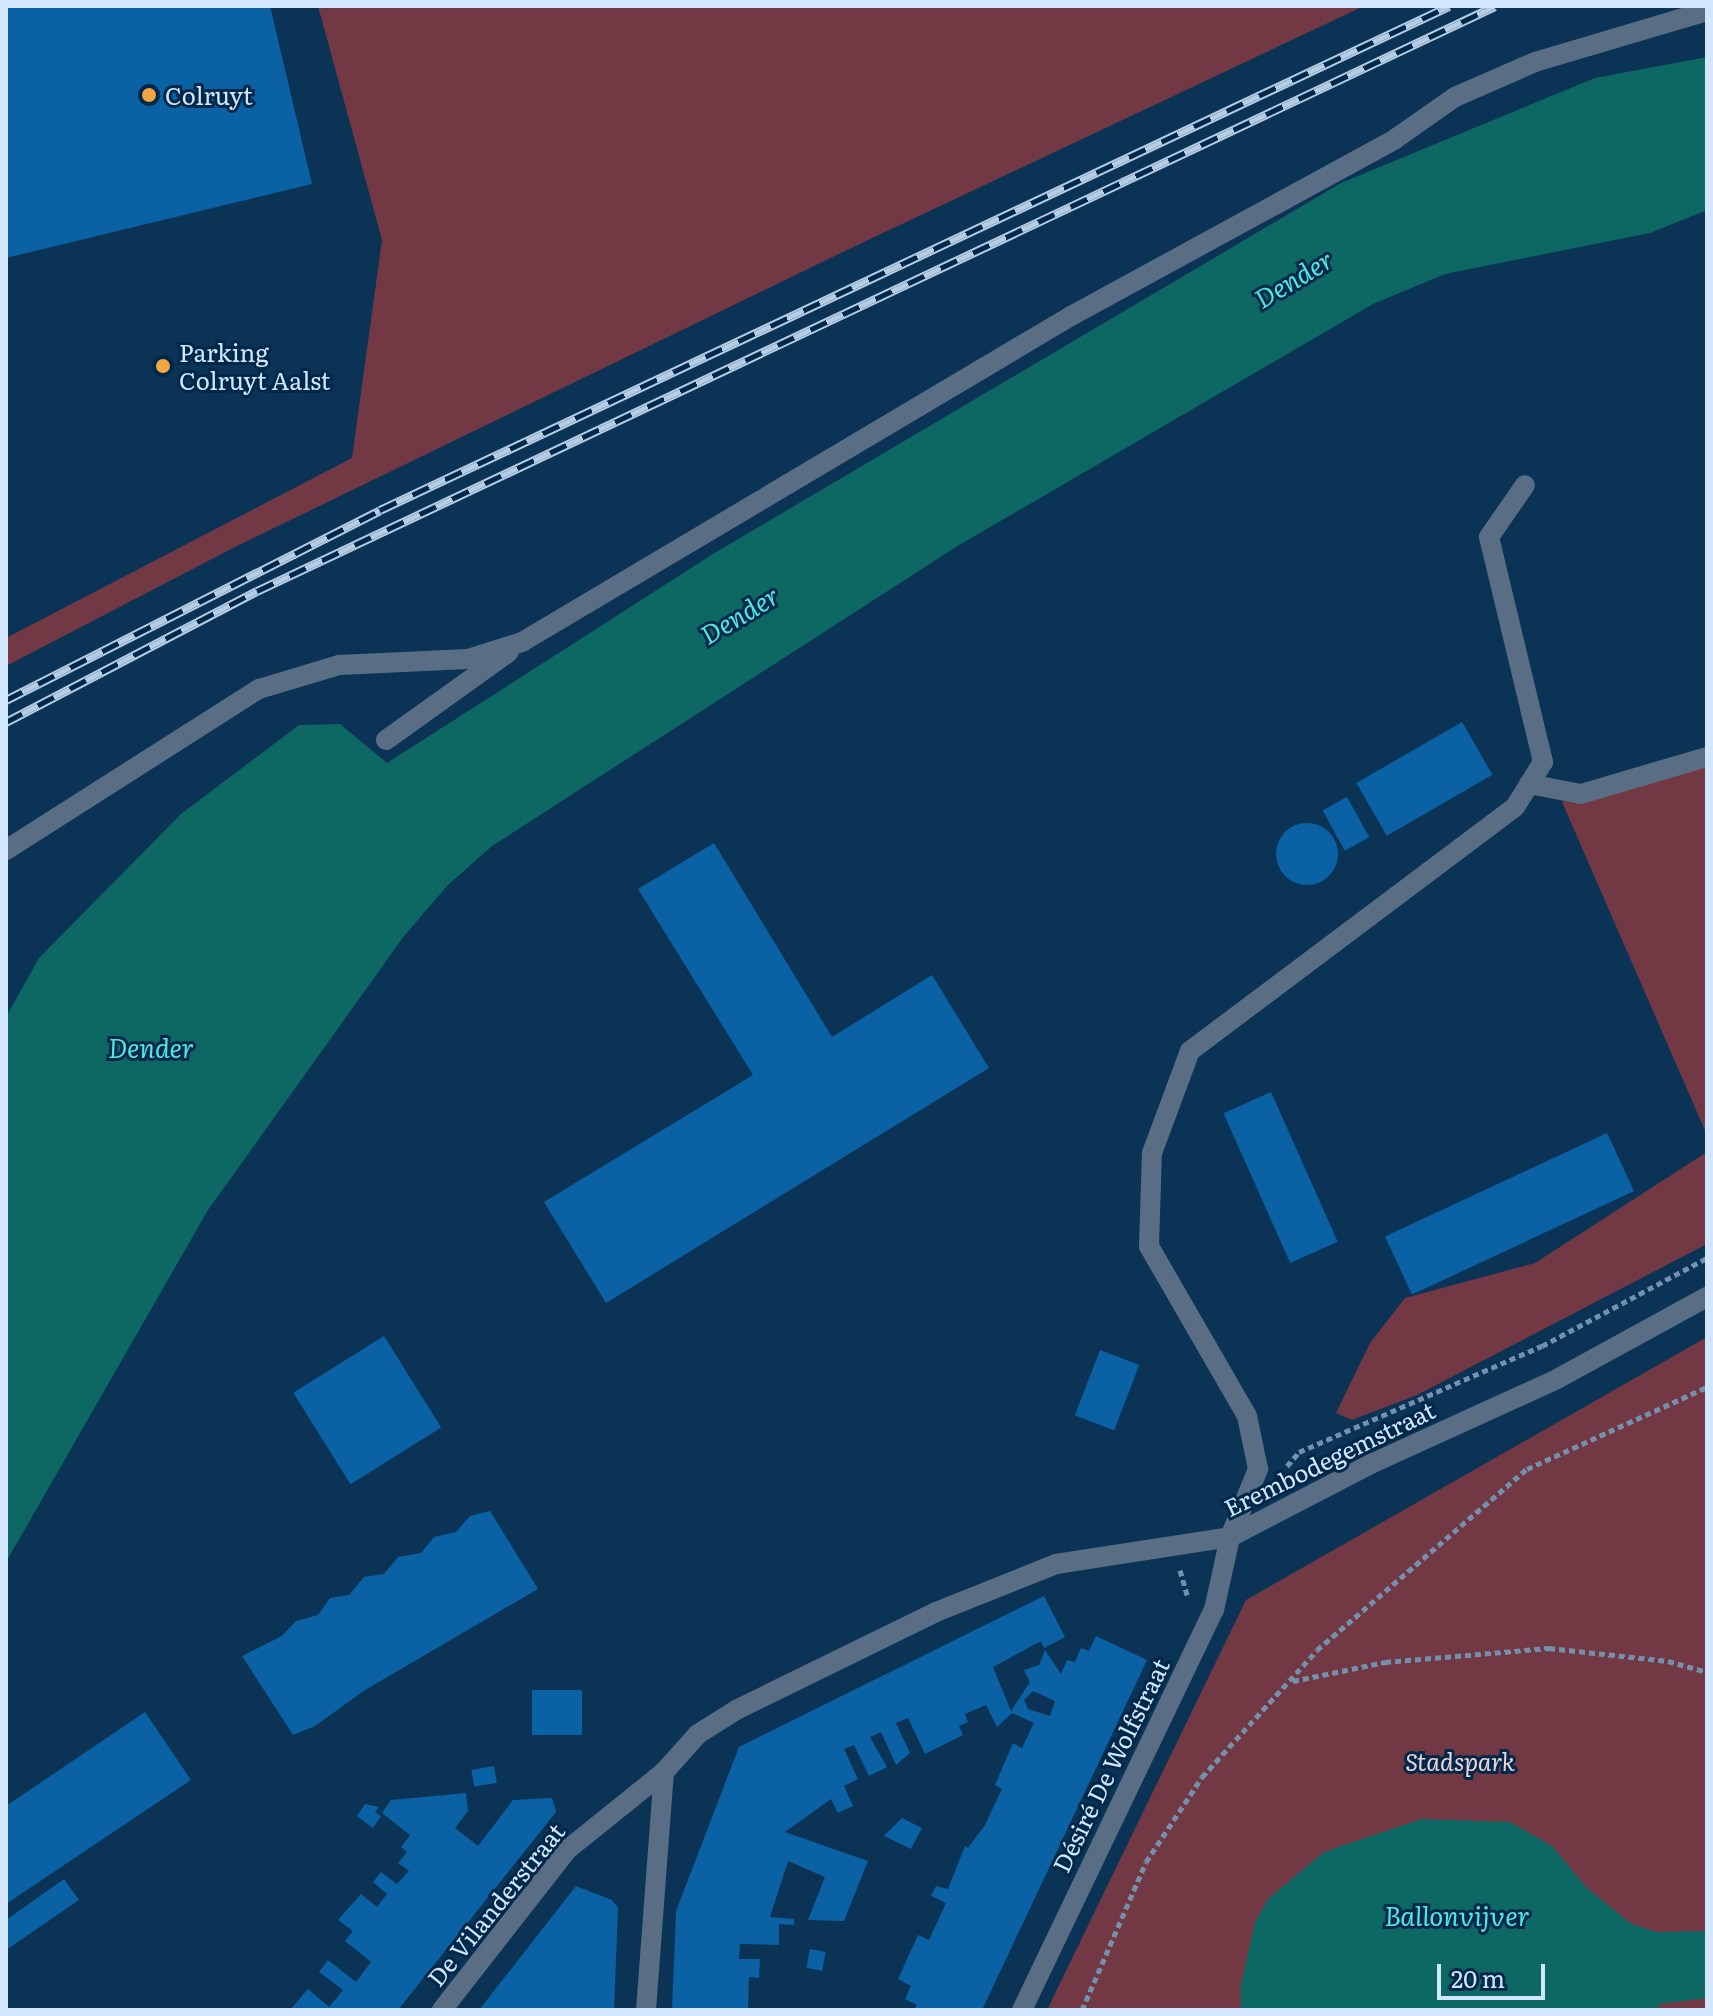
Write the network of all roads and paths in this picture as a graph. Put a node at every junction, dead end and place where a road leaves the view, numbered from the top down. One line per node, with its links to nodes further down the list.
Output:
1 (1707, 11): 3 (street)
2 (1525, 485): 6 (street)
3 (522, 642): 4 (street); 7 (street)
4 (386, 740)
5 (1707, 757): 6 (street)
6 (1529, 784): 12 (street, Désiré De Wolfstraat)
7 (6, 850)
8 (1707, 1258): 11 (path)
9 (1707, 1297): 12 (street, Erembodegemstraat)
10 (1707, 1387): 14 (path)
11 (1279, 1476)
12 (1230, 1537): 15 (street, Erembodegemstraat); 18 (street, Désiré De Wolfstraat)
13 (1707, 1672): 14 (path)
14 (1292, 1681): 19 (path)
15 (664, 1772): 16 (street, De Vilanderstraat); 17 (street)
16 (442, 2010)
17 (646, 2010)
18 (1022, 2010)
19 (1082, 2010)

